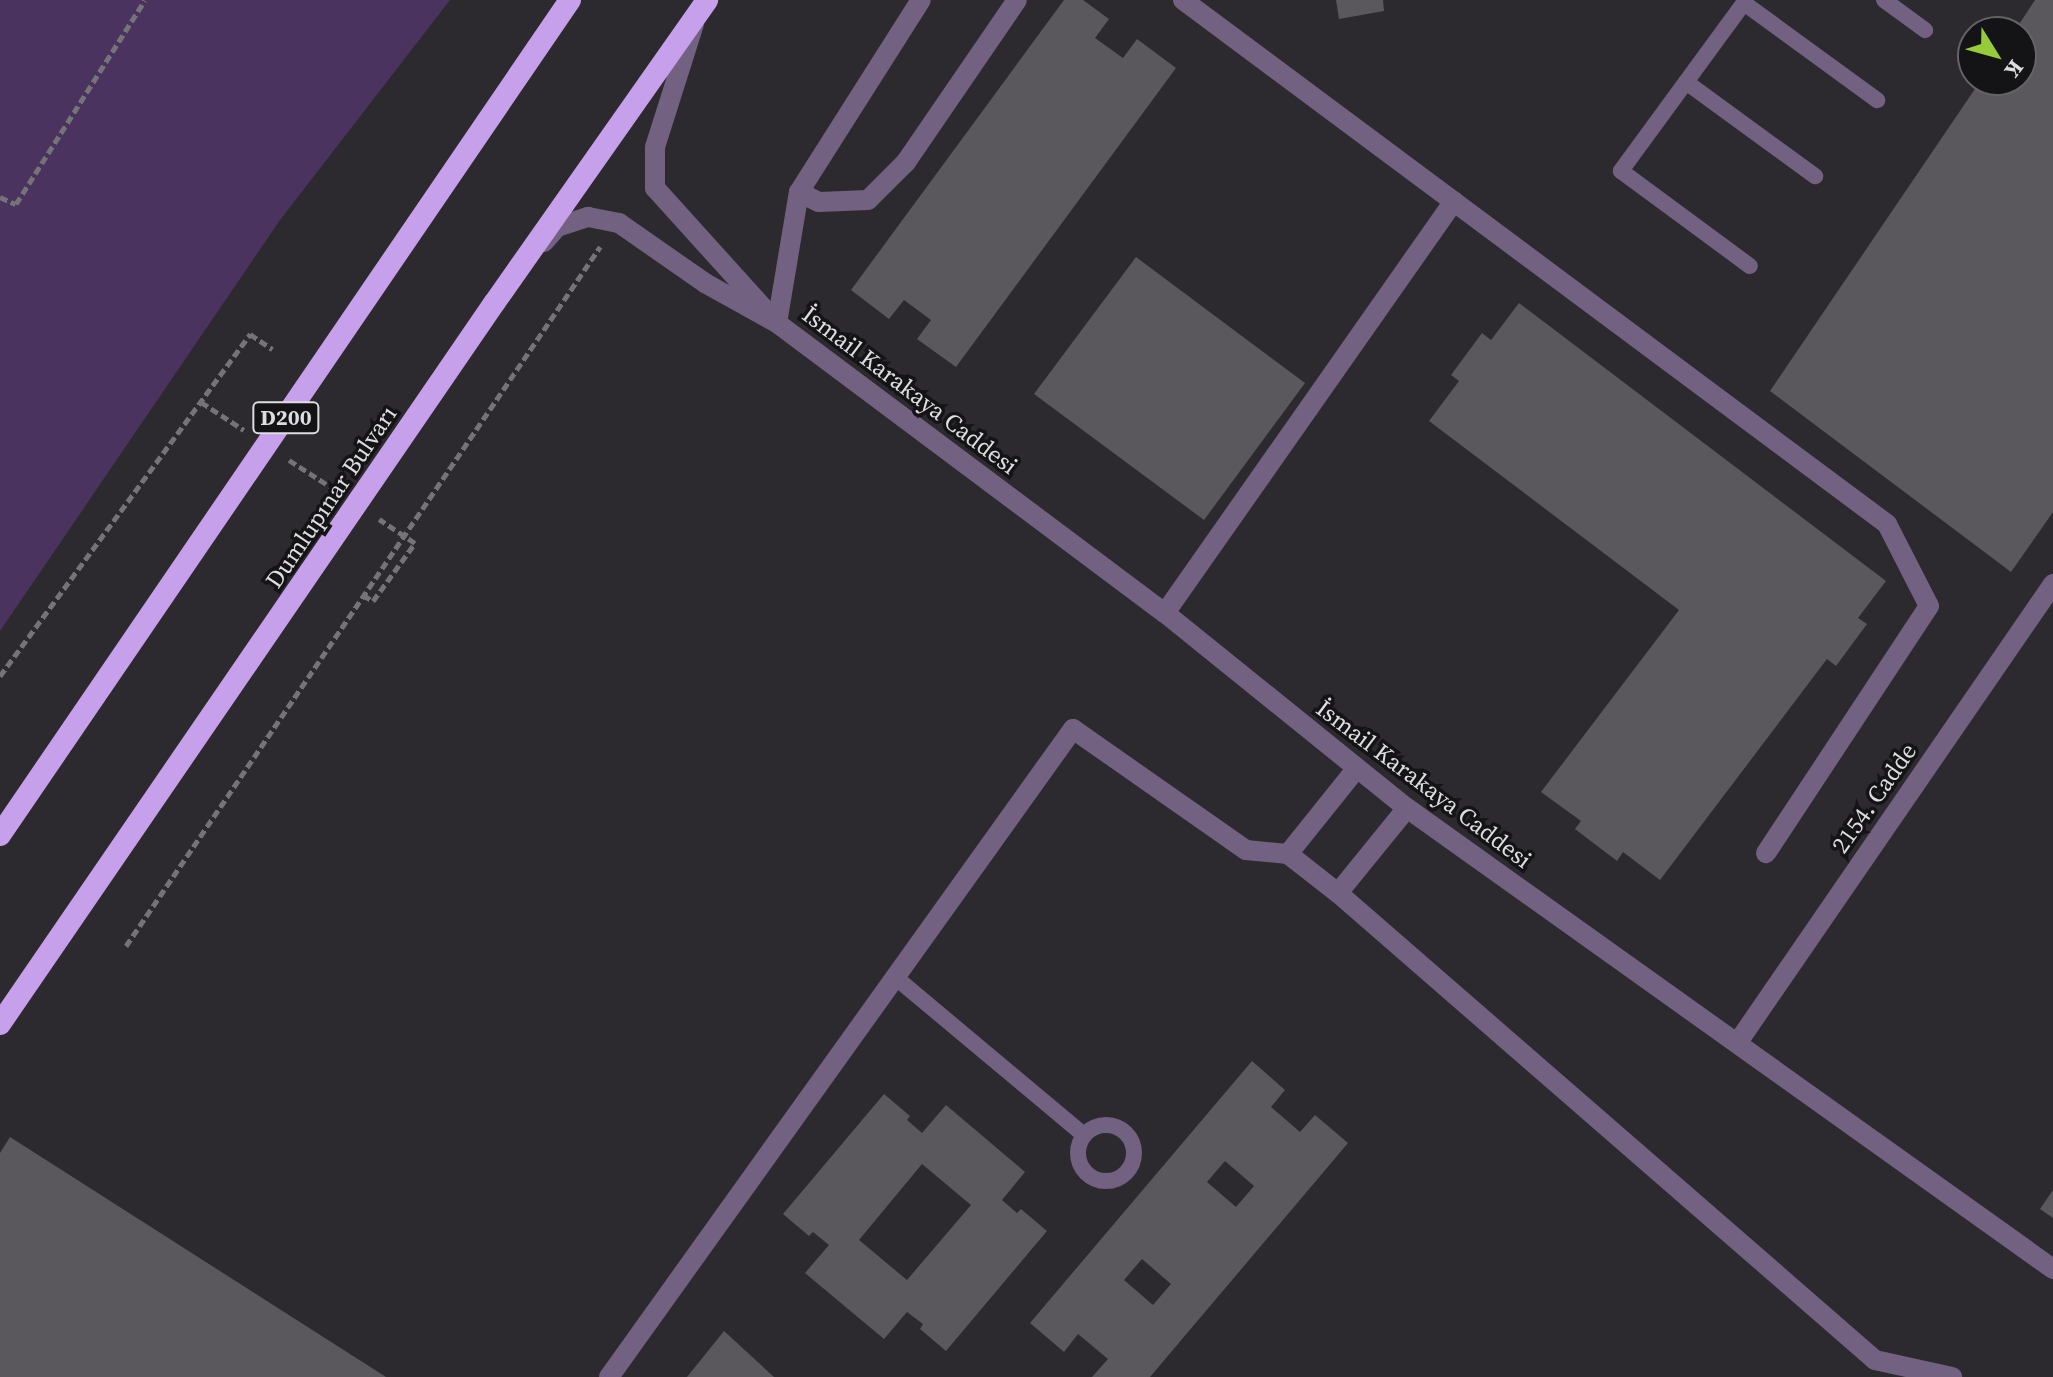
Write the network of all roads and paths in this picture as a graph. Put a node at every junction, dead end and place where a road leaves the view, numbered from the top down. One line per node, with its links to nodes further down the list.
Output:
1 (145, 0): 14 (path)
2 (570, 0): 32 (highway, D200)
3 (921, 0): 13 (street)
4 (1017, 0): 13 (street)
5 (1183, 0): 15 (street)
6 (1884, 0): 9 (lane)
7 (1745, 1): 10 (lane); 11 (lane)
8 (702, 8): 18 (highway, Dumlupınar Bulvarı); 19 (street, İsmail Karakaya Caddesi)
9 (1925, 30)
10 (1686, 82): 12 (lane); 17 (lane)
11 (1877, 100)
12 (1815, 176)
13 (799, 192): 19 (street)
14 (0, 197)
15 (1454, 201): 28 (street); 33 (street)
16 (606, 240): 27 (path)
17 (1750, 266)
18 (495, 302): 19 (street, İsmail Karakaya Caddesi); 38 (highway, Dumlupınar Bulvarı)
19 (777, 323): 28 (street, İsmail Karakaya Caddesi)
20 (272, 349): 21 (path)
21 (201, 402): 22 (path); 29 (path)
22 (252, 435)
23 (277, 452): 24 (path)
24 (340, 493)
25 (378, 518): 27 (path)
26 (2053, 584): 39 (street, 2154. Cadde)
27 (363, 595): 36 (path)
28 (1165, 613): 30 (street, İsmail Karakaya Caddesi)
29 (0, 676)
30 (1356, 769): 31 (street, İsmail Karakaya Caddesi); 34 (street)
31 (1407, 808): 35 (street); 39 (street, İsmail Karakaya Caddesi)
32 (0, 835)
33 (1766, 853)
34 (1288, 854): 35 (street); 37 (street)
35 (1338, 893): 43 (street)
36 (126, 946)
37 (895, 977): 40 (lane); 42 (street)
38 (0, 1024)
39 (1738, 1042): 41 (street, İsmail Karakaya Caddesi)
40 (1084, 1135)
41 (2053, 1269)
42 (609, 1377)
43 (1952, 1377)

